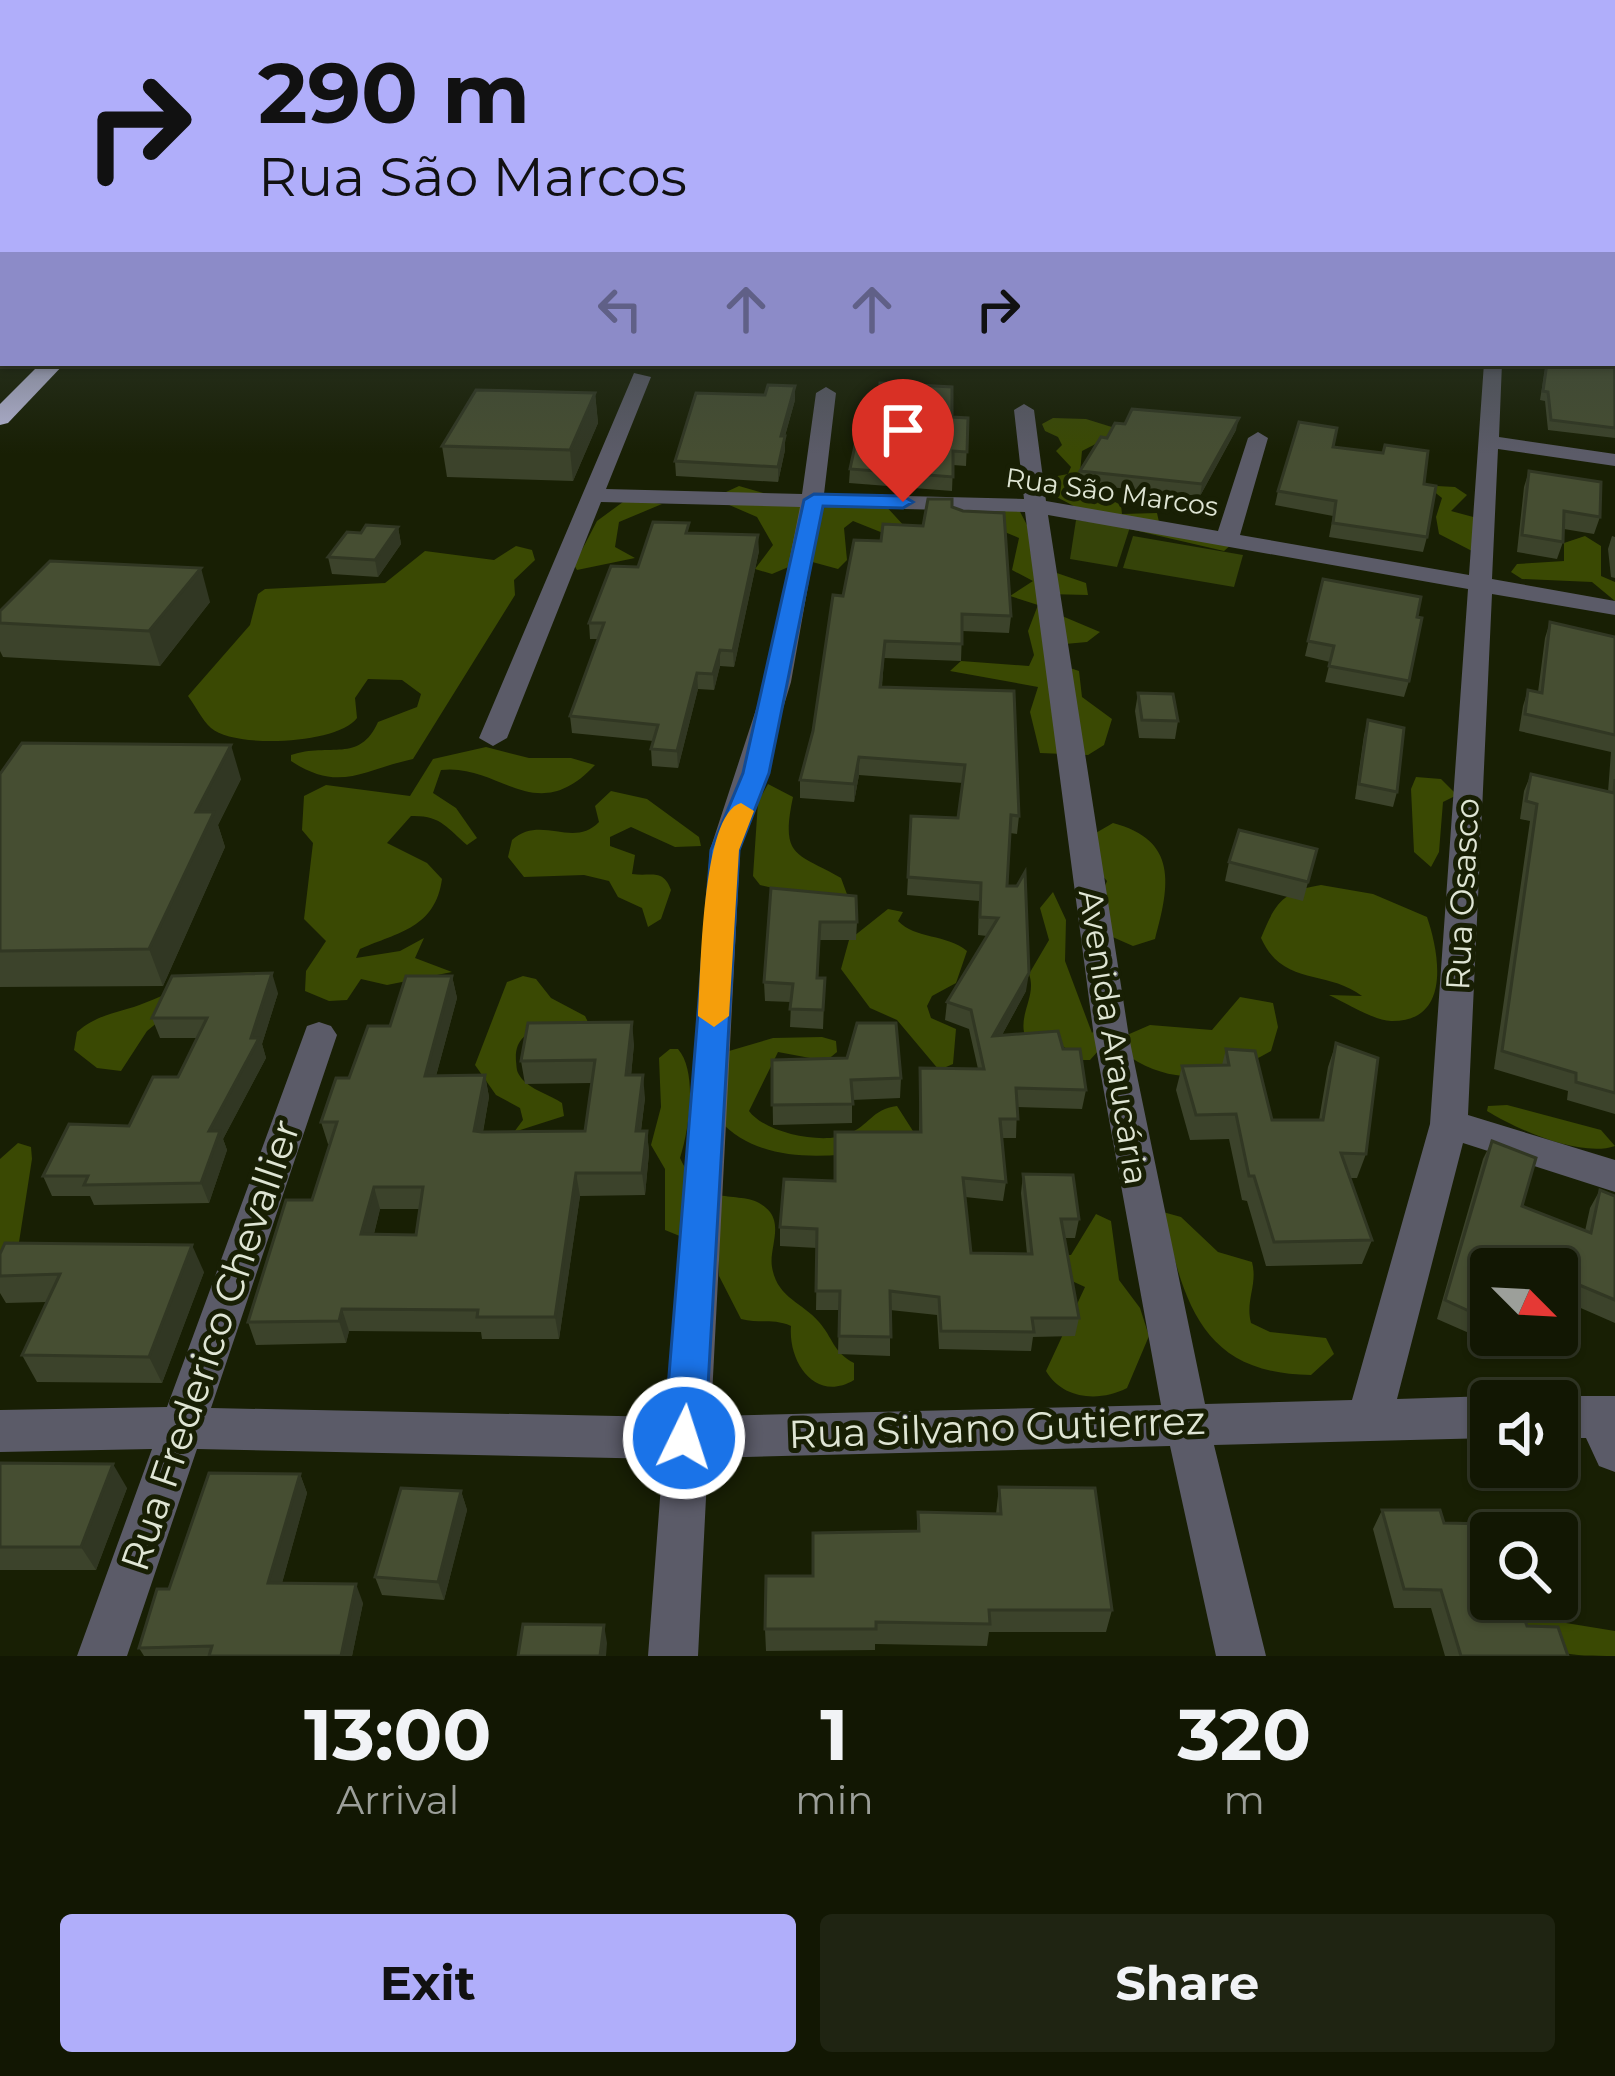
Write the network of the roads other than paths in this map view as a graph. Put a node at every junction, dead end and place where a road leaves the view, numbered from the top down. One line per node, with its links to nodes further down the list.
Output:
1 (51, 366): 6 (highway)
2 (1493, 366): 8 (street, Rua Osasco)
3 (641, 377): 10 (street)
4 (826, 393): 11 (street)
5 (1024, 410): 12 (street, Avenida Araucária)
6 (0, 418)
7 (1258, 438): 13 (street)
8 (1491, 442): 9 (street); 14 (street, Rua Osasco)
9 (1615, 460)
10 (594, 495): 11 (street, Rua São Marcos); 16 (street)
11 (814, 500): 12 (street, Rua São Marcos); 25 (street)
12 (1035, 506): 13 (street, Rua São Marcos); 22 (street, Avenida Araucária)
13 (1227, 539): 14 (street, Rua São Marcos)
14 (1481, 584): 15 (street, Rua São Marcos); 18 (street, Rua Osasco)
15 (1615, 608)
16 (493, 739)
17 (320, 1035): 23 (street, Rua Frederico Chevallier)
18 (1448, 1124): 19 (street); 20 (street, Rua Osasco)
19 (1615, 1176)
20 (1370, 1416): 21 (street, Rua Silvano Gutierrez); 22 (street, Rua Silvano Gutierrez)
21 (1470, 1417)
22 (1182, 1421): 25 (street, Rua Silvano Gutierrez); 28 (street, Avenida Araucária)
23 (178, 1428): 24 (street, Rua Silvano Gutierrez); 25 (street, Rua Silvano Gutierrez); 26 (street, Rua Frederico Chevallier)
24 (0, 1431)
25 (684, 1438): 27 (street)
26 (102, 1656)
27 (673, 1656)
28 (1241, 1656)

